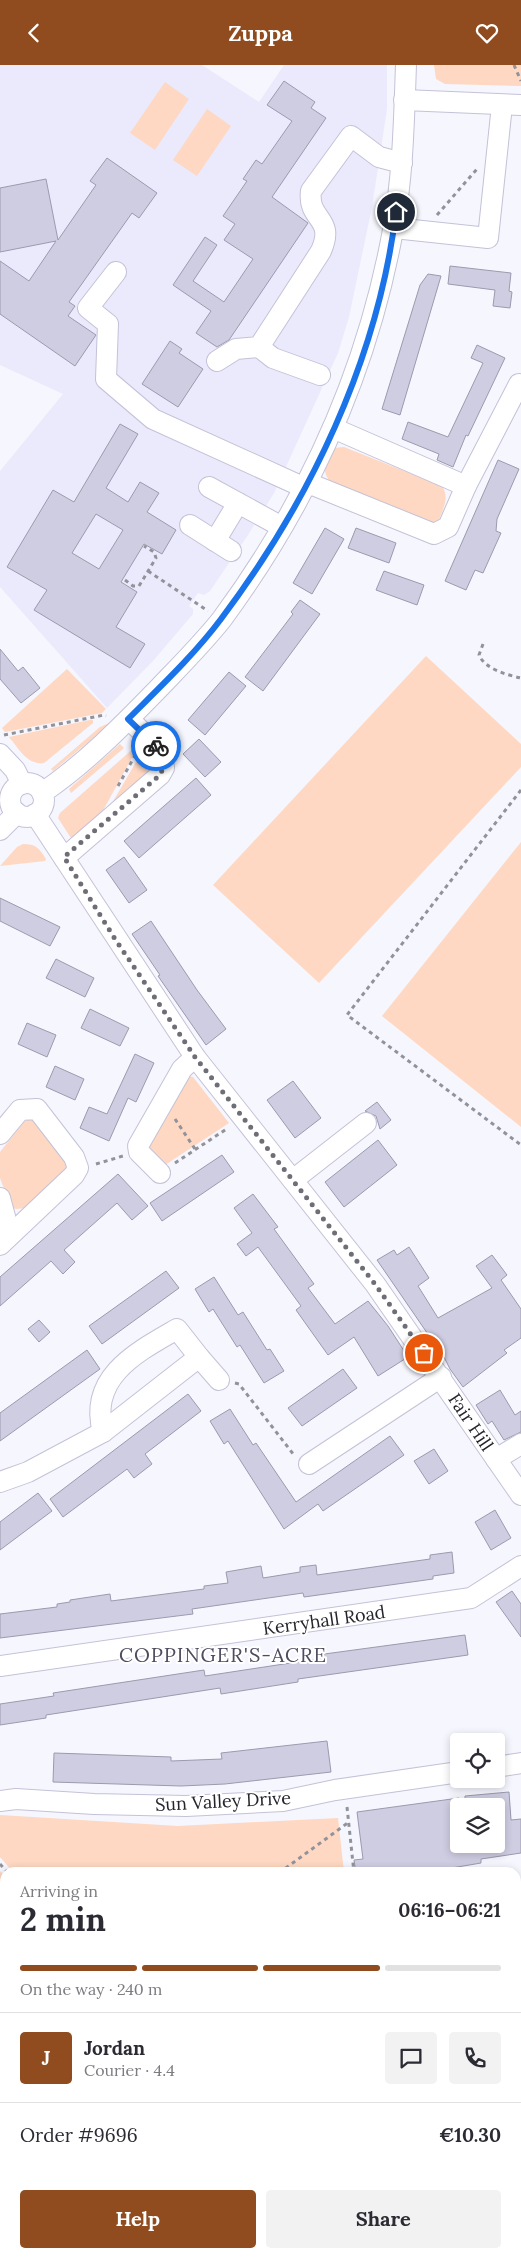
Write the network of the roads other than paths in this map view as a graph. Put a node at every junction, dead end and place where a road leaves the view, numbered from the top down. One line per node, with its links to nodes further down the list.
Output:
1 (406, 65): 2 (street)
2 (404, 100): 3 (street); 4 (street)
3 (511, 105): 5 (street)
4 (402, 163): 5 (street); 7 (street)
5 (394, 229): 11 (street)
6 (116, 271): 12 (street)
7 (259, 347): 8 (street); 9 (street)
8 (217, 361)
9 (320, 375)
10 (519, 384): 13 (street)
11 (333, 428): 12 (street); 13 (street)
12 (307, 486): 13 (street); 17 (street)
13 (466, 486)
14 (209, 487): 15 (street)
15 (238, 503): 16 (street); 17 (street)
16 (190, 525)
17 (282, 527): 18 (street)
18 (128, 719): 21 (street); 24 (street)
19 (2, 744): 20 (street)
20 (22, 784): 21 (street); 22 (street)
21 (42, 793): 22 (street)
22 (26, 814): 23 (street); 24 (street, Fair Hill)
23 (0, 830)
24 (64, 857): 25 (street, Fair Hill)
25 (195, 1057): 28 (street); 29 (street, Fair Hill)
26 (366, 1123): 29 (street)
27 (0, 1134): 31 (street)
28 (160, 1173)
29 (293, 1180): 33 (street, Fair Hill)
30 (0, 1198): 31 (street)
31 (5, 1240)
32 (199, 1357): 34 (street); 35 (street); 35 (street)
33 (441, 1377): 37 (street, Fair Hill); 38 (street)
34 (220, 1380)
35 (103, 1432): 39 (street)
36 (521, 1444): 37 (street)
37 (496, 1459): 40 (street, Fair Hill)
38 (309, 1464)
39 (0, 1482)
40 (521, 1495)
41 (521, 1566): 42 (street, Kerryhall Road)
42 (0, 1666)
43 (521, 1763): 44 (street)
44 (505, 1766)
45 (450, 1773): 46 (street, Sun Valley Drive)
46 (5, 1797)

